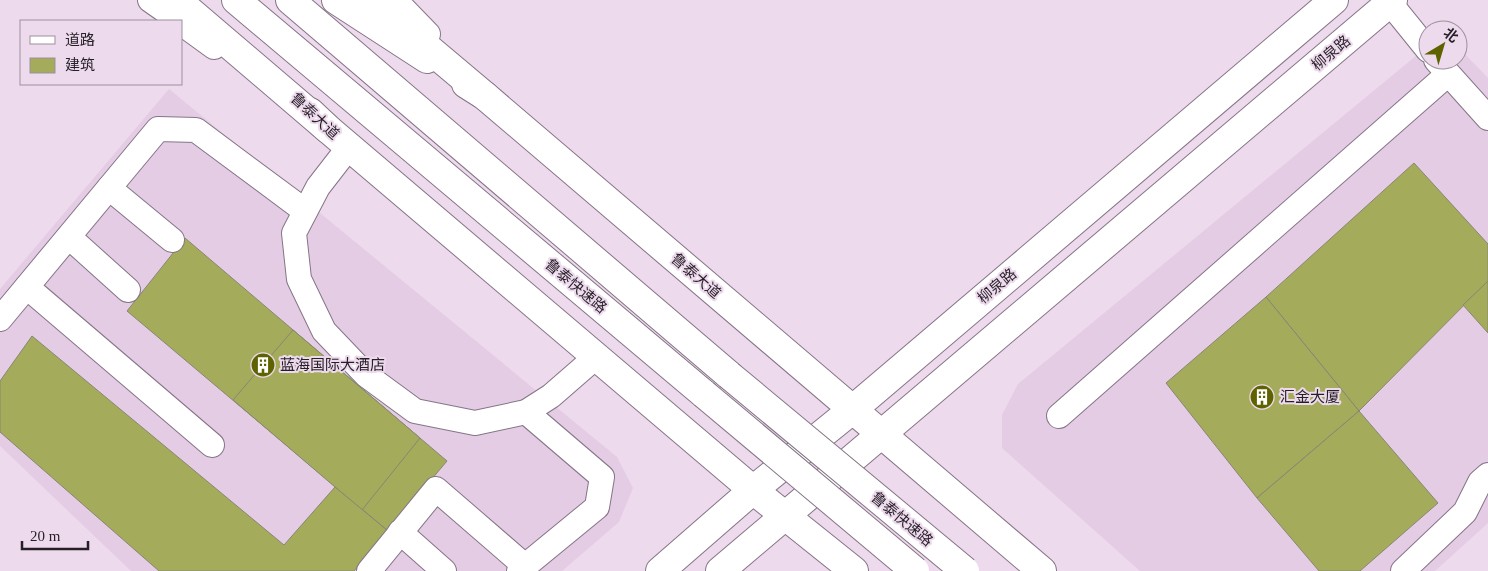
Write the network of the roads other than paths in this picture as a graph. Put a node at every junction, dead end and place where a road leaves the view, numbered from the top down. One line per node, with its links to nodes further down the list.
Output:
1 (150, 0): 11 (lane)
2 (177, 0): 18 (main road)
3 (198, 0): 18 (main road, 鲁泰大道)
4 (236, 0): 43 (main road, 鲁泰快速路, bridge)
5 (290, 0): 44 (main road, 鲁泰快速路, bridge)
6 (336, 0): 16 (main road, 鲁泰大道)
7 (371, 0): 16 (main road)
8 (395, 0): 16 (lane)
9 (1334, 0): 28 (main road, 柳泉路)
10 (1392, 1): 13 (lane); 31 (main road, 柳泉路)
11 (177, 20)
12 (182, 23): 18 (lane)
13 (1418, 36)
14 (1439, 70): 30 (lane)
15 (1445, 70): 17 (lane)
16 (485, 96): 28 (main road, 鲁泰大道)
17 (1488, 118)
18 (328, 129): 19 (main road, 鲁泰大道)
19 (349, 147): 21 (lane); 27 (main road, 鲁泰大道)
20 (109, 188): 21 (lane); 22 (lane); 23 (lane)
21 (305, 211): 29 (lane)
22 (69, 237): 24 (lane); 25 (lane)
23 (172, 240)
24 (27, 287): 26 (lane); 32 (lane)
25 (128, 290)
26 (0, 319)
27 (597, 356): 29 (lane); 34 (main road, 鲁泰大道)
28 (852, 410): 31 (main road, 鲁泰大道); 34 (main road, 柳泉路)
29 (526, 412): 37 (lane)
30 (1059, 416)
31 (880, 435): 35 (main road, 柳泉路); 45 (main road, 鲁泰大道)
32 (212, 445)
33 (1488, 475): 46 (lane)
34 (753, 490): 35 (main road, 鲁泰大道); 40 (main road, 柳泉路)
35 (785, 514): 41 (main road, 柳泉路); 42 (main road, 鲁泰大道)
36 (400, 532): 37 (lane); 38 (lane); 39 (lane)
37 (522, 568)
38 (369, 571)
39 (444, 571)
40 (660, 571)
41 (720, 571)
42 (854, 571)
43 (915, 571)
44 (964, 571)
45 (1042, 571)
46 (1402, 571)

